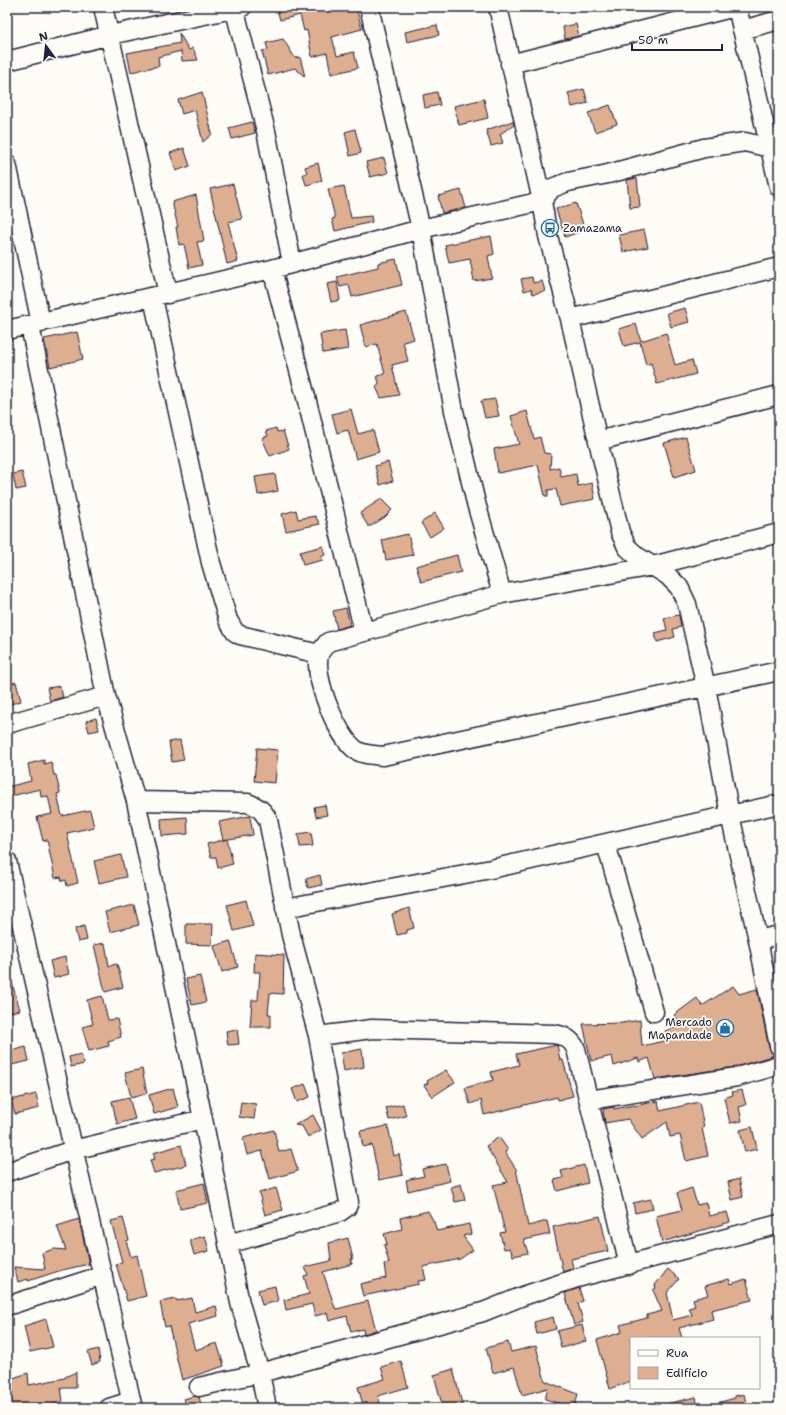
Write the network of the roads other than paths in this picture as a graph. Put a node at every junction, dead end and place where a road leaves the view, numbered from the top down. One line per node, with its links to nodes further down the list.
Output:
1 (103, 7): 8 (street)
2 (369, 7): 15 (street)
3 (498, 7): 10 (street)
4 (736, 7): 7 (street); 10 (street)
5 (237, 8): 8 (street); 16 (street)
6 (779, 20): 7 (street)
7 (742, 30): 11 (street)
8 (110, 35): 9 (street); 19 (street)
9 (7, 61)
10 (510, 64): 14 (street)
11 (774, 147): 13 (street); 14 (street)
12 (7, 164): 21 (street)
13 (779, 187)
14 (542, 201): 15 (street); 20 (street)
15 (421, 229): 16 (street); 27 (street)
16 (292, 263): 18 (street)
17 (779, 267): 20 (street)
18 (272, 269): 19 (street); 28 (street)
19 (160, 296): 21 (street); 29 (street)
20 (570, 319): 24 (street)
21 (36, 324): 22 (street); 32 (street)
22 (7, 330)
23 (779, 395): 24 (street)
24 (598, 441): 26 (street)
25 (779, 533): 26 (street)
26 (653, 566): 27 (street); 31 (street)
27 (502, 594): 28 (street)
28 (364, 632): 29 (street)
29 (319, 654): 31 (street)
30 (779, 671): 31 (street)
31 (706, 687): 36 (street)
32 (106, 696): 33 (street); 34 (street)
33 (7, 724)
34 (136, 801): 39 (street); 47 (street)
35 (779, 804): 36 (street)
36 (730, 815): 37 (street); 41 (street)
37 (606, 844): 39 (street); 42 (street)
38 (7, 861): 48 (street)
39 (285, 908): 43 (street)
40 (779, 935): 41 (street)
41 (758, 940): 44 (street)
42 (654, 1012)
43 (318, 1036): 46 (street); 51 (street)
44 (779, 1046)
45 (779, 1065): 46 (street)
46 (589, 1100): 52 (street)
47 (203, 1119): 48 (street); 51 (street)
48 (72, 1150): 49 (street); 53 (street)
49 (7, 1172)
50 (779, 1224): 52 (street)
51 (228, 1244): 55 (street)
52 (629, 1265): 55 (street)
53 (103, 1275): 54 (street); 57 (street)
54 (7, 1306)
55 (260, 1373): 56 (street); 59 (street)
56 (199, 1387)
57 (132, 1404): 58 (street)
58 (109, 1408)
59 (267, 1408)

